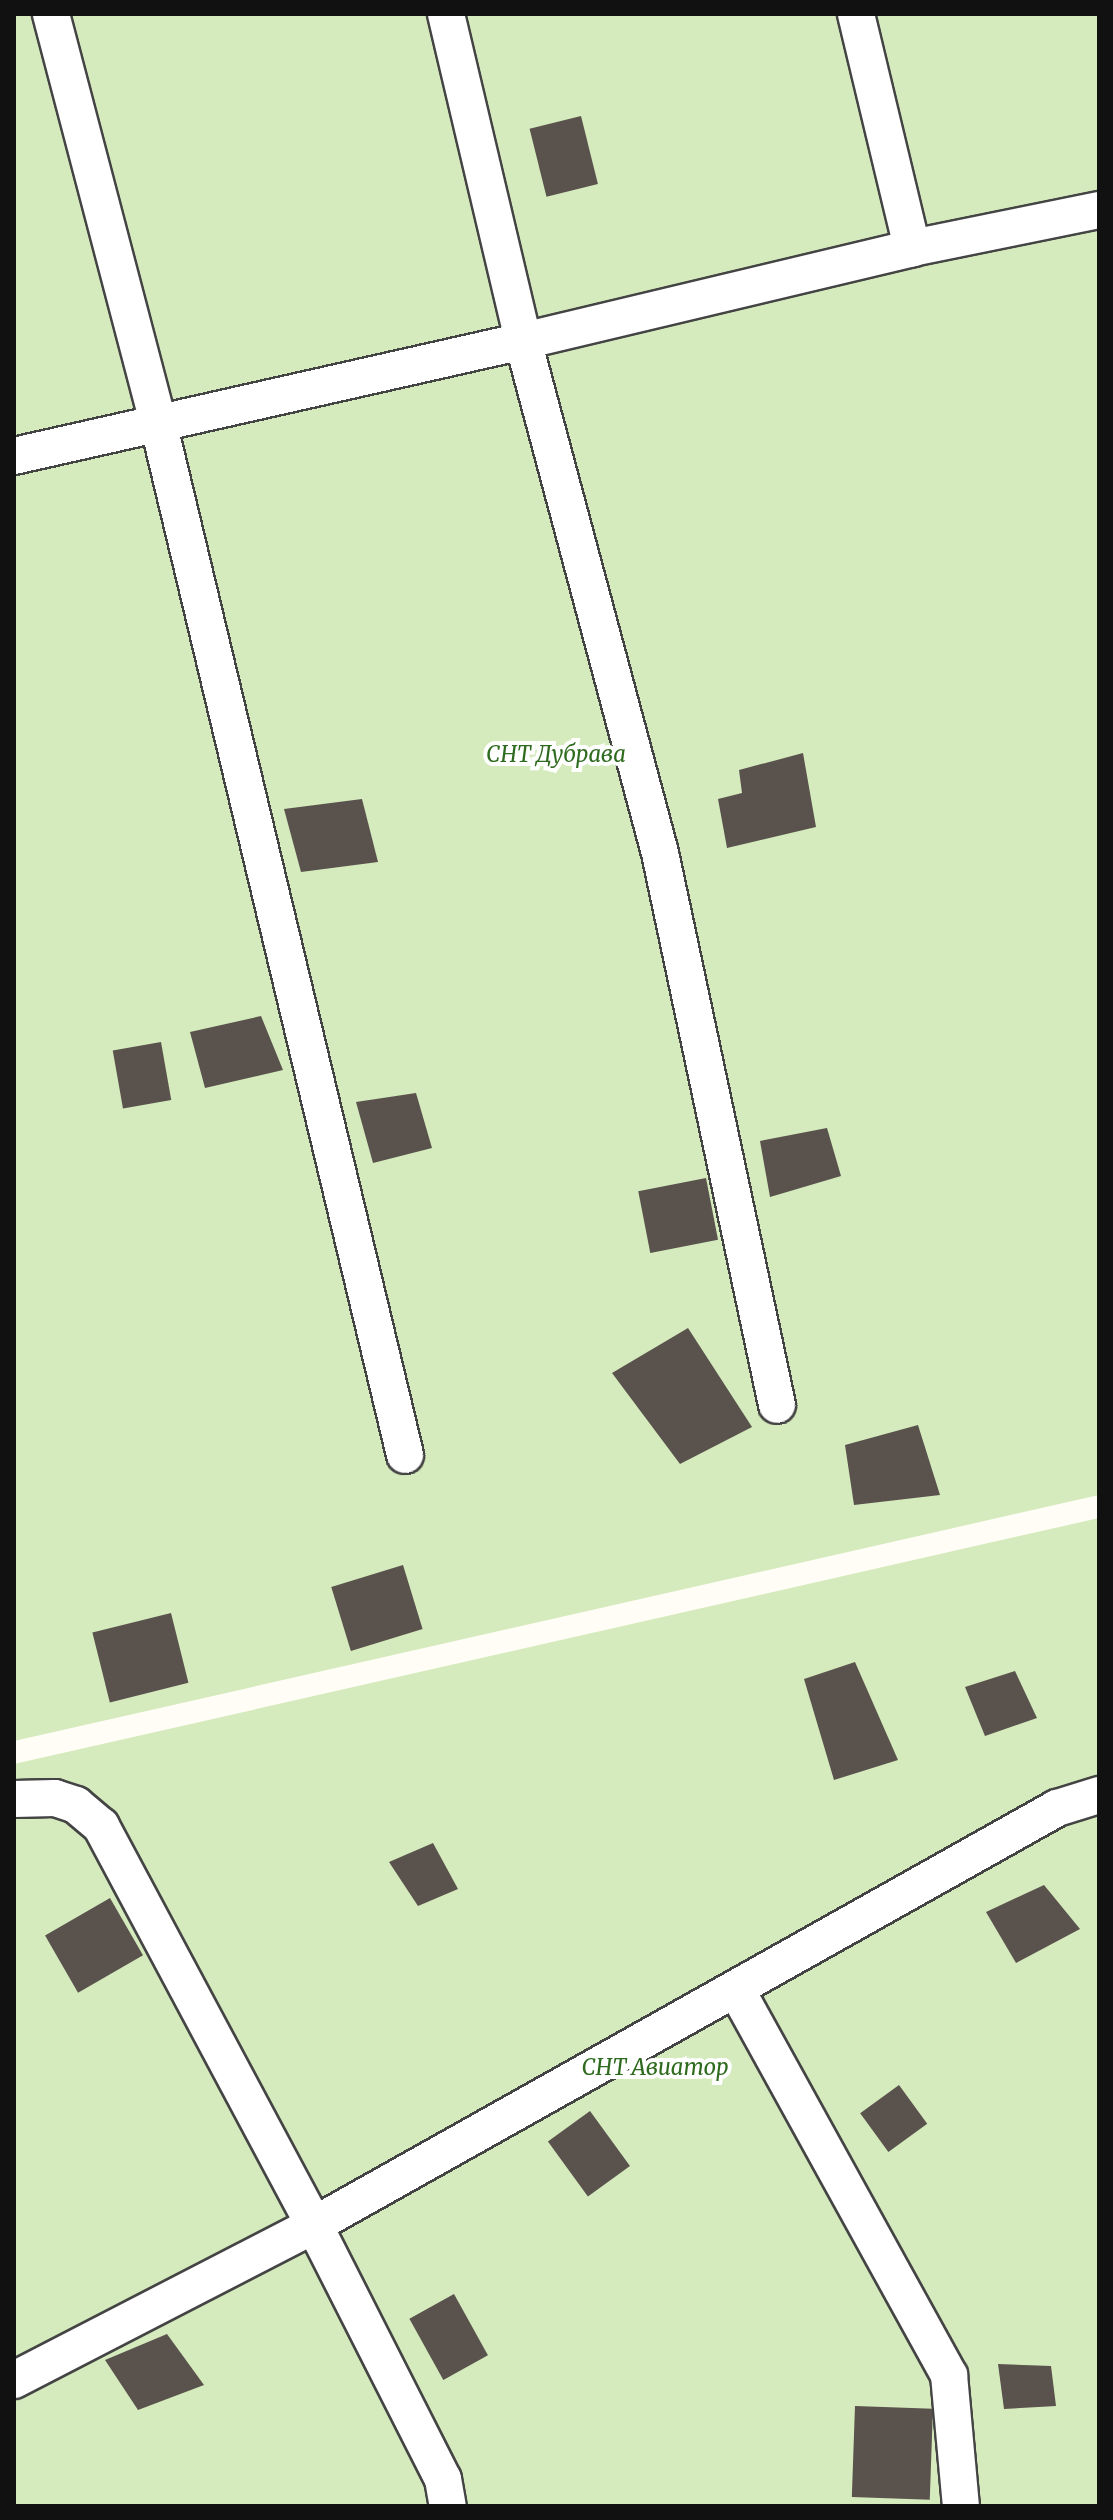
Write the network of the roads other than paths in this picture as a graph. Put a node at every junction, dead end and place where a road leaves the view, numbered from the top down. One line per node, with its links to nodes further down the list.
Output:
1 (51, 14): 7 (street)
2 (446, 14): 6 (street)
3 (856, 14): 5 (street)
4 (1099, 210): 5 (street)
5 (912, 248): 6 (street)
6 (523, 341): 7 (street); 9 (street)
7 (158, 422): 8 (street); 10 (street)
8 (14, 456)
9 (777, 1405)
10 (405, 1455)
11 (1099, 1795): 13 (street)
12 (14, 1799): 14 (street)
13 (737, 1991): 14 (street); 17 (street)
14 (314, 2225): 15 (street); 16 (street)
15 (14, 2380)
16 (448, 2506)
17 (961, 2506)

